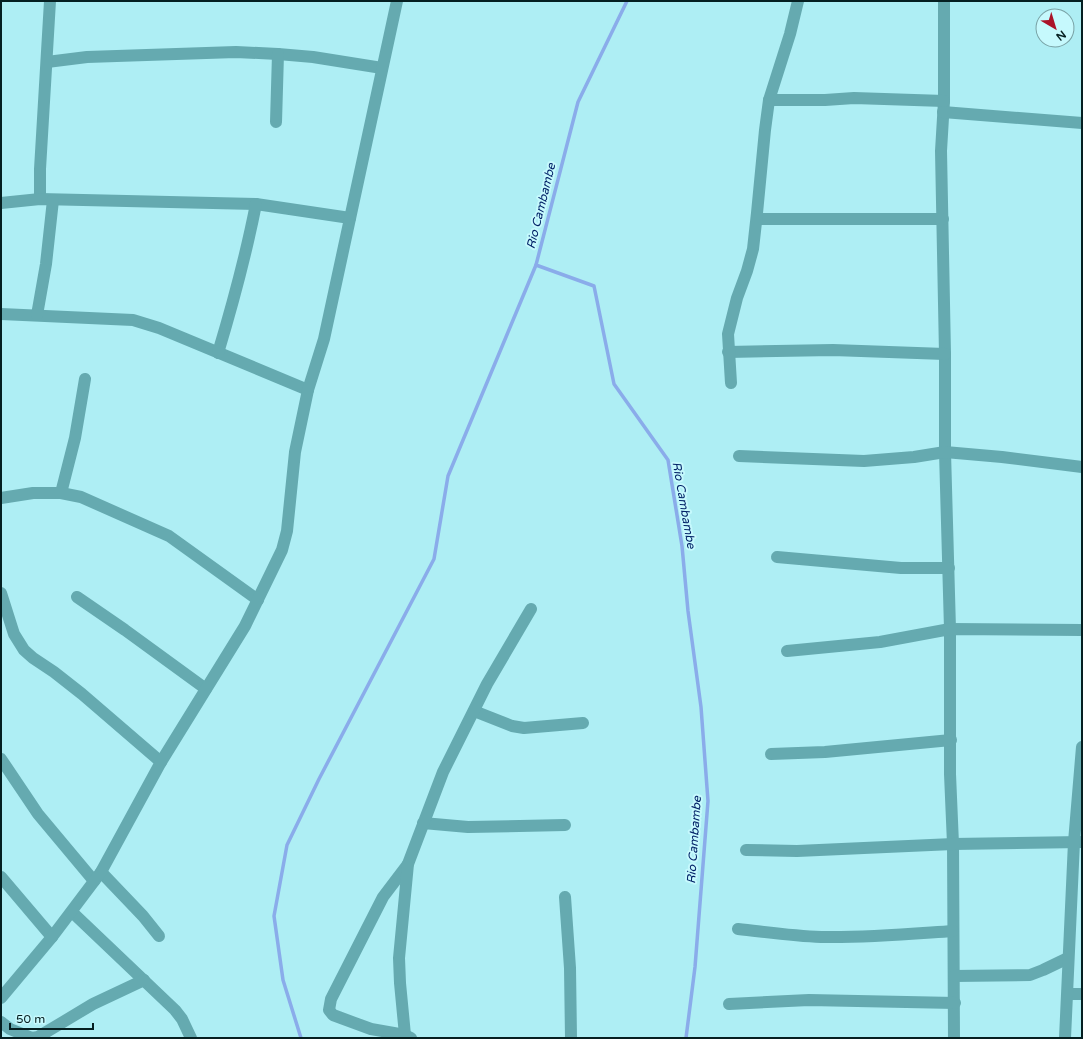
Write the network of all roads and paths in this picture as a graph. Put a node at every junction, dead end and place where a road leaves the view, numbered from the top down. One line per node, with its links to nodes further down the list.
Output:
1 (50, 1): 6 (street)
2 (397, 1): 7 (street)
3 (798, 1): 8 (street)
4 (944, 1): 9 (street)
5 (278, 54): 6 (street); 7 (street); 10 (street)
6 (47, 62): 12 (street)
7 (382, 68): 16 (street)
8 (769, 100): 9 (street); 17 (street)
9 (944, 107): 11 (street); 18 (street)
10 (276, 122)
11 (1082, 123)
12 (40, 199): 13 (street); 14 (street)
13 (53, 200): 15 (street); 20 (street)
14 (1, 203)
15 (256, 204): 16 (street); 22 (street)
16 (350, 218): 26 (street)
17 (757, 219): 18 (street); 21 (street)
18 (943, 219): 23 (street)
19 (1, 314): 20 (street)
20 (37, 315): 22 (street)
21 (728, 352): 23 (street); 25 (street)
22 (218, 353): 26 (street)
23 (945, 354): 27 (street)
24 (85, 379): 30 (street)
25 (730, 383)
26 (308, 390): 36 (street)
27 (945, 452): 28 (street); 29 (street); 33 (street)
28 (739, 456)
29 (1082, 467)
30 (61, 493): 31 (street); 36 (street)
31 (1, 498)
32 (777, 557): 33 (street)
33 (949, 568): 38 (street)
34 (1, 593): 48 (street)
35 (77, 597): 41 (street)
36 (258, 600): 41 (street)
37 (531, 609): 42 (street)
38 (950, 629): 39 (street); 40 (street); 44 (street)
39 (1082, 630)
40 (787, 651)
41 (206, 689): 48 (street)
42 (474, 710): 43 (street); 49 (street)
43 (583, 723)
44 (950, 740): 46 (street); 52 (street)
45 (1082, 747): 51 (street)
46 (771, 754)
47 (1, 759): 55 (street)
48 (161, 762): 55 (street)
49 (423, 823): 50 (street); 54 (street)
50 (565, 825)
51 (1078, 842): 52 (street); 63 (street)
52 (953, 844): 53 (street); 60 (street)
53 (746, 850)
54 (408, 864): 72 (street); 72 (street)
55 (98, 876): 58 (street); 61 (street)
56 (1, 877): 62 (street)
57 (565, 897): 75 (street)
58 (72, 912): 62 (street); 65 (street)
59 (738, 929): 60 (street)
60 (953, 932): 64 (street)
61 (159, 936)
62 (52, 937): 68 (street)
63 (1068, 958): 64 (street); 66 (street)
64 (954, 976): 69 (street)
65 (144, 980): 73 (street); 74 (street)
66 (1068, 994): 67 (street); 77 (street)
67 (1082, 994)
68 (1, 998)
69 (954, 1003): 70 (street); 76 (street)
70 (729, 1004)
71 (1, 1022): 73 (street)
72 (408, 1037)
73 (32, 1038)
74 (191, 1038)
75 (571, 1038)
76 (954, 1038)
77 (1065, 1038)

